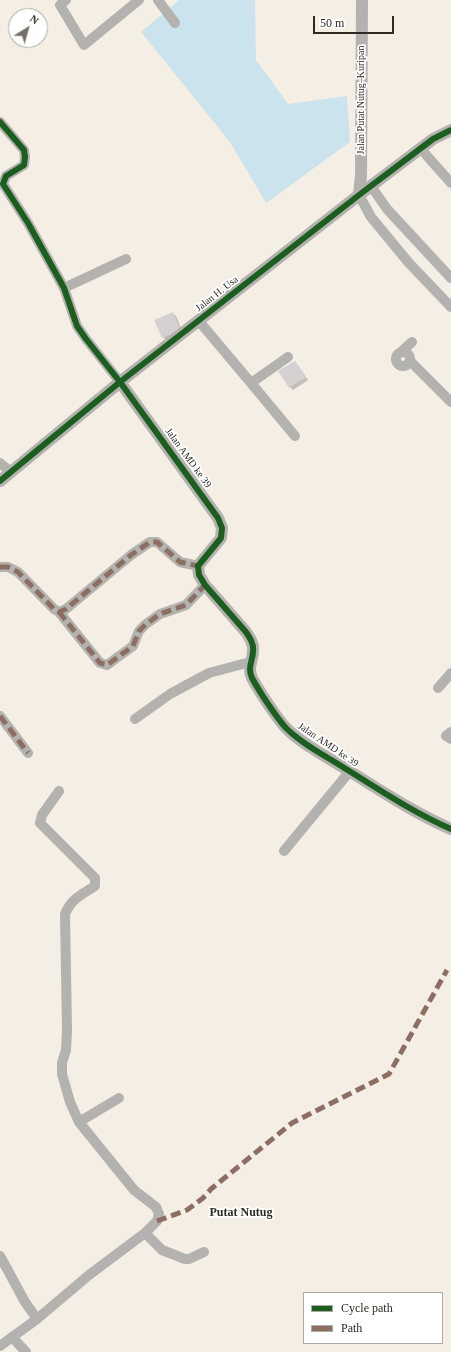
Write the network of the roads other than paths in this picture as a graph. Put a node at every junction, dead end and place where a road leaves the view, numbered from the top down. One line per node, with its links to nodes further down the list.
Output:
1 (66, 0): 2 (street)
2 (139, 0)
3 (158, 0): 5 (street)
4 (362, 0): 9 (street, Jalan Putat Nutug–Kuripan)
5 (175, 23)
6 (0, 122): 15 (street)
7 (451, 130): 8 (street, Jalan H. Usa)
8 (420, 148): 10 (street); 11 (street, Jalan H. Usa)
9 (361, 176): 11 (street); 12 (street, Jalan Putat Nutug–Kuripan)
10 (451, 183)
11 (371, 186): 12 (street, Jalan H. Usa); 14 (street)
12 (359, 195): 16 (street); 17 (street, Jalan H. Usa)
13 (126, 259): 15 (street)
14 (451, 278)
15 (64, 288): 20 (street)
16 (451, 307)
17 (198, 320): 20 (street, Jalan H. Usa); 21 (street)
18 (412, 342): 22 (street)
19 (288, 357): 21 (street)
20 (120, 382): 25 (street, Jalan H. Usa); 27 (street, Jalan AMD ke 39)
21 (251, 383): 23 (street)
22 (451, 402)
23 (295, 436)
24 (0, 463): 25 (street)
25 (11, 472): 26 (street, Jalan H. Usa)
26 (0, 481)
27 (198, 566): 29 (street, Jalan AMD ke 39); 30 (street)
28 (0, 567): 30 (street)
29 (205, 585): 30 (street); 31 (street, Jalan AMD ke 39)
30 (59, 612)
31 (250, 662): 35 (street); 39 (street, Jalan AMD ke 39)
32 (450, 672): 33 (street)
33 (438, 688)
34 (0, 716): 38 (street)
35 (135, 719)
36 (451, 732): 37 (street)
37 (451, 739)
38 (28, 753)
39 (350, 771): 41 (street, Jalan AMD ke 39); 42 (street)
40 (59, 791): 44 (street)
41 (451, 829)
42 (284, 852)
43 (119, 1098): 44 (street)
44 (80, 1122): 45 (street)
45 (145, 1233): 46 (street); 48 (street)
46 (204, 1252)
47 (0, 1256): 48 (street)
48 (37, 1319): 49 (street)
49 (12, 1337): 50 (street); 51 (street)
50 (0, 1346)
51 (26, 1352)

